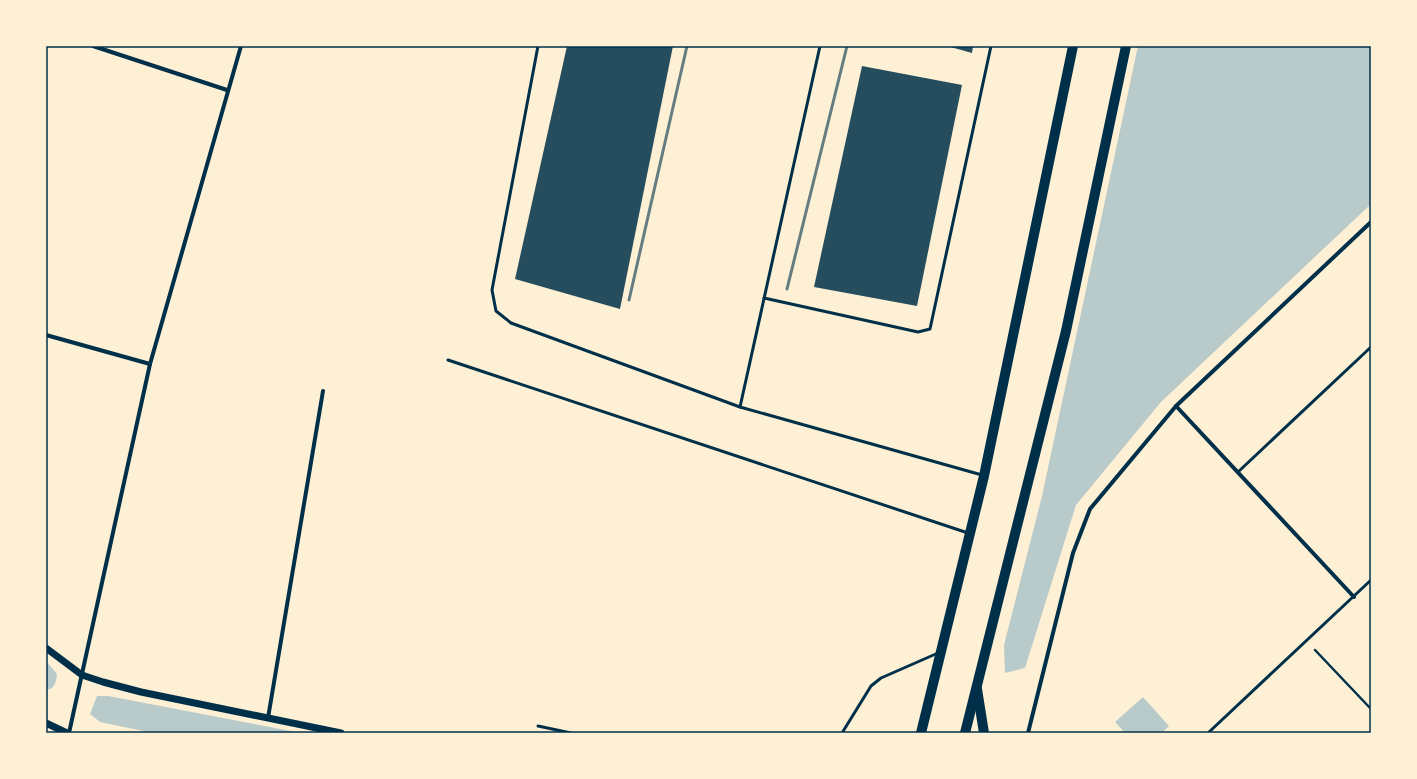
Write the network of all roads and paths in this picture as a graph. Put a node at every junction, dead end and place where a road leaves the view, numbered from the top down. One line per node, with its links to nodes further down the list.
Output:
1 (93, 46): 8 (street)
2 (241, 46): 8 (street)
3 (538, 46): 17 (lane)
4 (820, 46): 10 (lane)
5 (991, 46): 10 (lane)
6 (1073, 46): 19 (main road)
7 (1126, 46): 27 (main road)
8 (227, 90): 14 (street)
9 (1371, 222): 16 (street)
10 (764, 298): 17 (lane)
11 (46, 335): 14 (street)
12 (1371, 347): 18 (lane)
13 (448, 360): 20 (lane)
14 (150, 364): 26 (street)
15 (323, 391): 29 (street)
16 (1176, 406): 18 (street); 41 (street)
17 (740, 407): 19 (lane)
18 (1238, 472): 22 (street)
19 (984, 476): 20 (main road)
20 (970, 534): 25 (main road)
21 (1371, 580): 22 (lane)
22 (1354, 597): 23 (lane)
23 (1307, 641): 28 (path); 42 (lane)
24 (46, 648): 26 (street)
25 (941, 651): 30 (main road); 36 (lane)
26 (82, 675): 29 (street); 33 (street)
27 (976, 683): 39 (main road); 40 (main road)
28 (1371, 709)
29 (268, 718): 34 (street)
30 (924, 720): 37 (main road); 38 (main road)
31 (46, 723): 33 (street)
32 (538, 726): 35 (lane)
33 (68, 733)
34 (341, 733)
35 (571, 733)
36 (842, 733)
37 (914, 733)
38 (921, 733)
39 (965, 733)
40 (984, 733)
41 (1028, 733)
42 (1208, 733)

